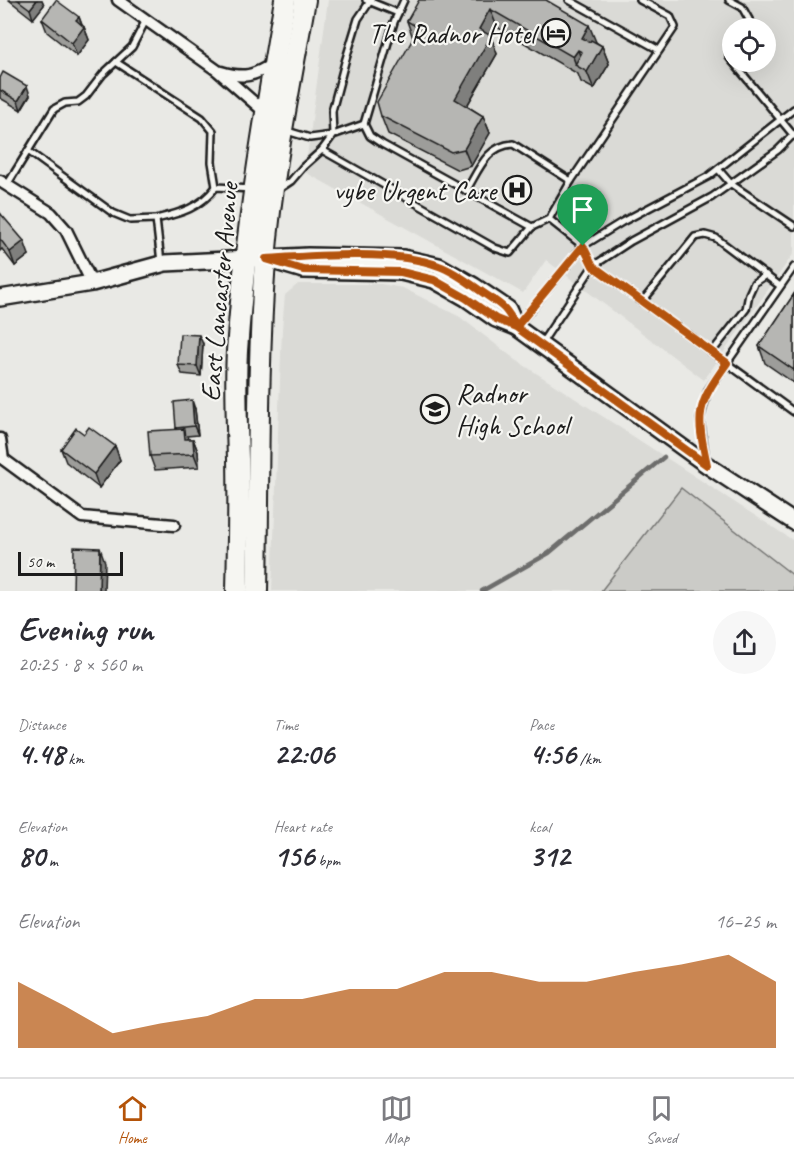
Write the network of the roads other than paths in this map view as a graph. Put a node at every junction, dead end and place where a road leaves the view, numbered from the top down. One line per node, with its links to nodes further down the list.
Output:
1 (118, 0): 13 (street)
2 (285, 0): 16 (highway, East Lancaster Avenue)
3 (305, 0): 23 (highway, East Lancaster Avenue)
4 (404, 0): 10 (lane)
5 (410, 0): 10 (lane)
6 (569, 0): 14 (lane)
7 (640, 0): 14 (lane)
8 (729, 0): 12 (lane)
9 (369, 1): 11 (lane); 24 (lane)
10 (401, 6): 11 (lane)
11 (398, 13): 22 (lane)
12 (748, 18)
13 (146, 20): 15 (lane); 17 (street)
14 (659, 50): 29 (lane)
15 (116, 62): 27 (lane); 32 (lane)
16 (274, 63): 17 (street); 20 (highway, East Lancaster Avenue)
17 (218, 71): 20 (street)
18 (741, 72): 21 (lane)
19 (794, 109): 21 (lane)
20 (266, 113): 33 (highway, East Lancaster Avenue)
21 (782, 120): 25 (lane); 28 (lane)
22 (364, 124): 24 (lane); 34 (lane)
23 (283, 130): 24 (lane); 33 (highway, East Lancaster Avenue)
24 (333, 135): 26 (lane)
25 (794, 135): 31 (lane)
26 (322, 150): 33 (lane); 38 (lane)
27 (28, 151): 30 (lane); 35 (lane)
28 (718, 169): 31 (lane); 39 (lane)
29 (571, 181): 34 (lane); 36 (lane)
30 (3, 183): 45 (street)
31 (731, 184): 37 (lane); 42 (lane)
32 (216, 187): 33 (lane); 35 (lane)
33 (265, 191): 40 (highway, East Lancaster Avenue)
34 (466, 191): 38 (lane)
35 (156, 219): 41 (lane)
36 (549, 219): 38 (lane); 39 (lane)
37 (794, 226)
38 (532, 227)
39 (583, 246): 42 (lane); 49 (lane)
40 (256, 258): 41 (main road); 49 (main road); 59 (highway, East Lancaster Avenue); 60 (highway, East Lancaster Avenue)
41 (161, 264): 45 (main road)
42 (593, 266): 48 (lane); 50 (lane)
43 (793, 271): 46 (lane)
44 (766, 275): 46 (lane); 48 (lane); 51 (lane)
45 (92, 283): 47 (main road)
46 (780, 286): 52 (lane)
47 (0, 298)
48 (642, 302): 51 (lane)
49 (516, 327): 50 (main road)
50 (540, 346): 56 (main road)
51 (712, 352): 52 (lane)
52 (727, 363): 53 (lane); 56 (lane)
53 (794, 412)
54 (0, 439): 55 (street)
55 (1, 463): 58 (street)
56 (707, 465): 57 (main road)
57 (794, 522)
58 (174, 525)
59 (237, 591)
60 (256, 591)

